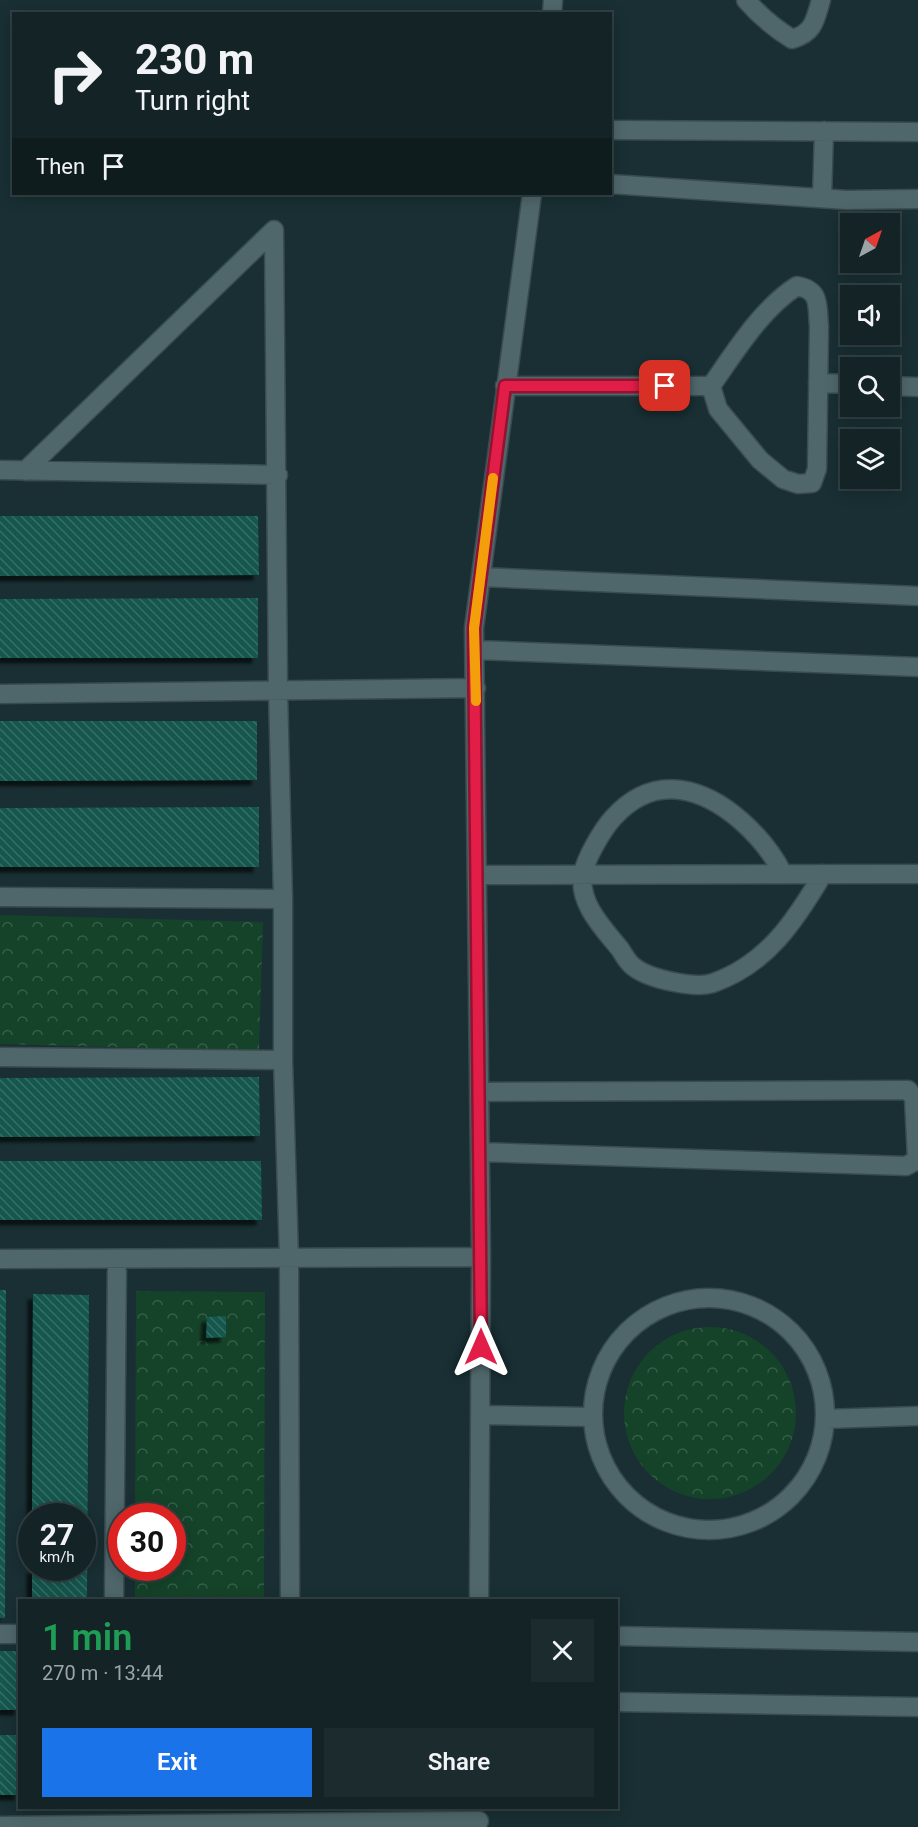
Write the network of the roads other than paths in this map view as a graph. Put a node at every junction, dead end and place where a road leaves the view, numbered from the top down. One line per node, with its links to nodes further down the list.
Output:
1 (746, 0): 2 (street)
2 (820, 0)
3 (612, 130): 4 (street)
4 (824, 131): 5 (street); 8 (street)
5 (918, 132)
6 (612, 184): 8 (street)
7 (532, 195): 12 (street)
8 (822, 198): 9 (street)
9 (918, 199)
10 (818, 383): 11 (street); 13 (street); 13 (street)
11 (840, 384)
12 (505, 386): 13 (street); 19 (street)
13 (711, 386)
14 (900, 386): 15 (street)
15 (918, 387)
16 (0, 470): 17 (street)
17 (25, 471): 18 (street); 18 (street)
18 (278, 475): 24 (street)
19 (481, 577): 20 (street); 21 (street)
20 (918, 596)
21 (476, 650): 22 (street); 23 (street)
22 (918, 667)
23 (476, 688): 24 (street); 30 (street)
24 (278, 690): 25 (street); 32 (street)
25 (0, 694)
26 (583, 874): 27 (street); 27 (street); 28 (street); 30 (street)
27 (783, 874): 28 (street)
28 (823, 874): 29 (street)
29 (918, 874)
30 (477, 875): 35 (street)
31 (0, 897): 32 (street)
32 (283, 899): 34 (street)
33 (0, 1057): 34 (street)
34 (283, 1060): 39 (street)
35 (479, 1092): 36 (street); 36 (street)
36 (480, 1152): 37 (street)
37 (480, 1257): 39 (street); 41 (street)
38 (117, 1258): 39 (street); 40 (street); 45 (street)
39 (289, 1258): 46 (street)
40 (0, 1259)
41 (481, 1415): 43 (street); 47 (street)
42 (918, 1416): 44 (street)
43 (592, 1417): 44 (street); 44 (street)
44 (825, 1419)
45 (114, 1599)
46 (290, 1599)
47 (479, 1599)
48 (0, 1634): 49 (street)
49 (18, 1634)
50 (618, 1636): 51 (street)
51 (918, 1642)
52 (618, 1702): 53 (street)
53 (918, 1707)
54 (479, 1818): 55 (street)
55 (288, 1819): 57 (street)
56 (0, 1826): 57 (street)
57 (117, 1826)

